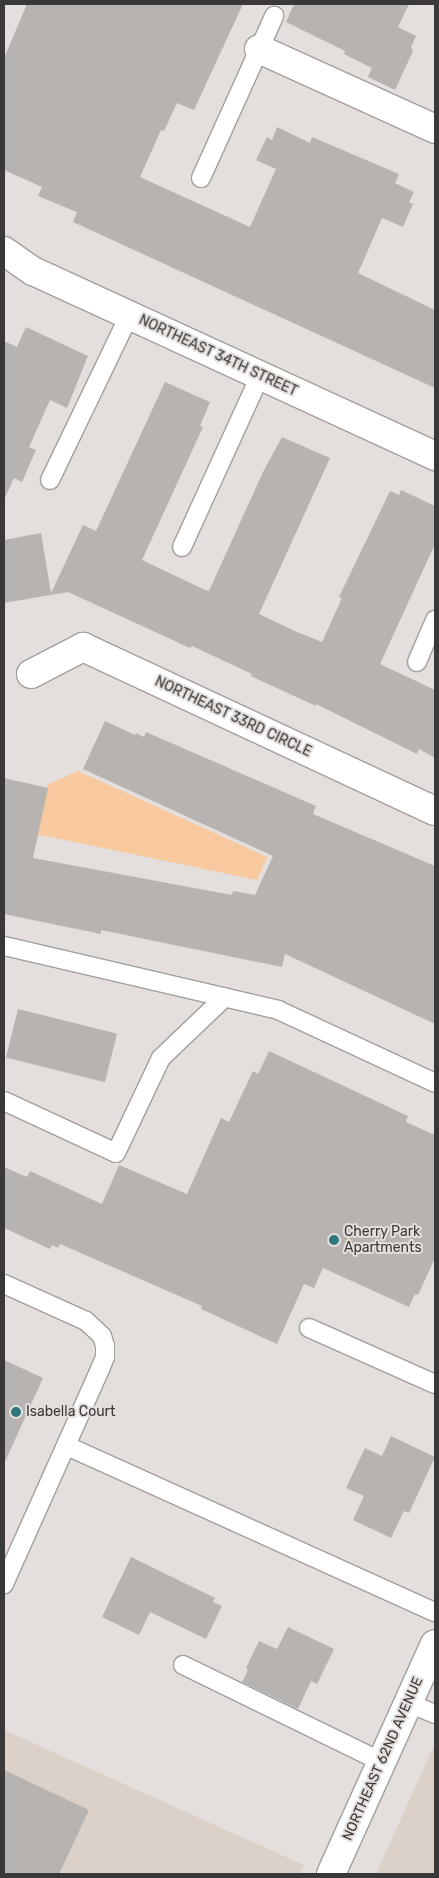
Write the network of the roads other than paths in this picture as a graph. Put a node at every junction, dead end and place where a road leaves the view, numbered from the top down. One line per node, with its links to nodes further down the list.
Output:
1 (274, 16): 2 (lane)
2 (258, 49): 3 (street); 4 (lane)
3 (435, 129)
4 (201, 178)
5 (4, 251): 6 (street, NORTHEAST 34TH STREET)
6 (129, 316): 7 (street, NORTHEAST 34TH STREET); 9 (lane)
7 (260, 376): 8 (street, NORTHEAST 34TH STREET); 10 (lane)
8 (435, 456)
9 (50, 480)
10 (182, 547)
11 (435, 620): 12 (lane)
12 (416, 662)
13 (31, 674): 14 (street, NORTHEAST 33RD CIRCLE)
14 (435, 811)
15 (4, 946): 16 (lane)
16 (225, 997): 17 (lane); 18 (lane)
17 (435, 1083)
18 (4, 1101)
19 (4, 1284): 22 (lane)
20 (309, 1328): 21 (lane)
21 (435, 1384)
22 (67, 1446): 23 (lane); 24 (lane)
23 (4, 1584)
24 (435, 1612)
25 (435, 1644): 27 (street, NORTHEAST 62ND AVENUE)
26 (183, 1665): 29 (lane)
27 (409, 1703): 28 (lane); 29 (street, NORTHEAST 62ND AVENUE)
28 (435, 1714)
29 (382, 1762): 30 (street, NORTHEAST 62ND AVENUE)
30 (331, 1874)

